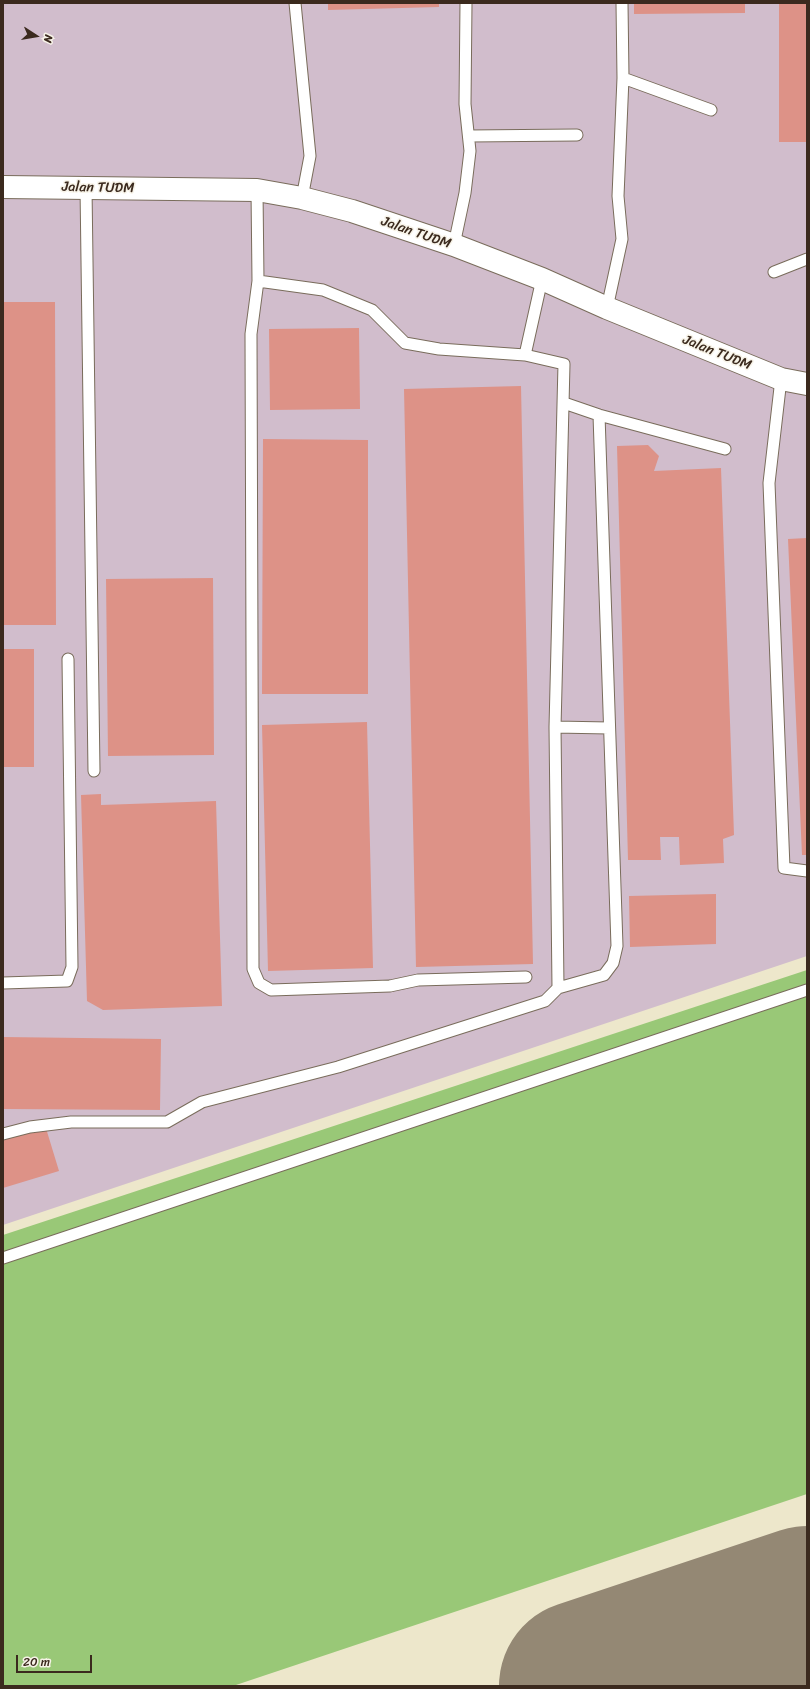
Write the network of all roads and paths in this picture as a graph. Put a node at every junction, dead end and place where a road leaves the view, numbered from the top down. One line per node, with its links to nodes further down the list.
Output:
1 (295, 3): 11 (lane)
2 (466, 3): 7 (lane)
3 (622, 3): 4 (lane)
4 (623, 78): 5 (lane); 17 (lane)
5 (711, 110)
6 (577, 135): 7 (lane)
7 (469, 136): 12 (lane)
8 (3, 187): 9 (street, Jalan TUDM)
9 (86, 188): 10 (street, Jalan TUDM); 27 (lane)
10 (257, 190): 11 (street, Jalan TUDM); 16 (lane)
11 (302, 198): 12 (street, Jalan TUDM)
12 (454, 245): 15 (street, Jalan TUDM)
13 (807, 259): 14 (lane)
14 (774, 272)
15 (542, 279): 17 (street, Jalan TUDM); 18 (lane)
16 (258, 282): 18 (lane); 29 (lane)
17 (607, 308): 19 (street, Jalan TUDM)
18 (525, 355): 21 (lane)
19 (781, 379): 20 (street, Jalan TUDM); 28 (lane)
20 (807, 384)
21 (564, 403): 22 (lane); 25 (lane)
22 (599, 415): 23 (lane); 26 (lane)
23 (725, 449)
24 (68, 659): 30 (lane)
25 (555, 727): 26 (lane); 31 (lane)
26 (610, 728): 31 (lane)
27 (94, 771)
28 (807, 871)
29 (526, 977)
30 (3, 983)
31 (558, 988): 33 (lane)
32 (807, 990): 34 (lane)
33 (3, 1134)
34 (3, 1258)

